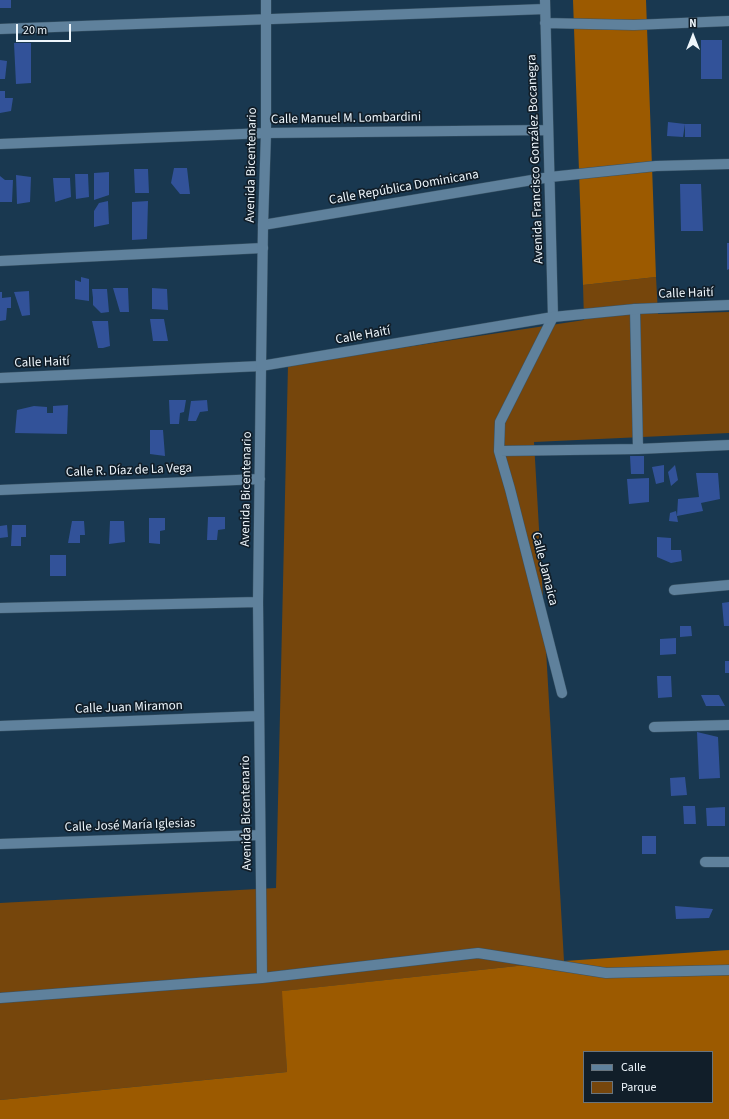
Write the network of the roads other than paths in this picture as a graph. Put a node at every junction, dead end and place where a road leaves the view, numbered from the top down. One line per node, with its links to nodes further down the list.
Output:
1 (266, 0): 3 (street, Avenida Bicentenario)
2 (545, 4): 3 (street); 5 (street, Avenida Francisco González Bocanegra)
3 (266, 18): 6 (street); 8 (street, Avenida Bicentenario)
4 (729, 21): 5 (street)
5 (545, 23): 7 (street, Avenida Francisco González Bocanegra)
6 (0, 29)
7 (548, 130): 8 (street, Calle Manuel M. Lombardini); 11 (street, Avenida Francisco González Bocanegra)
8 (266, 133): 9 (street, Calle Manuel M. Lombardini); 12 (street, Avenida Bicentenario)
9 (0, 144)
10 (729, 164): 11 (street, Calle República Dominicana)
11 (550, 177): 12 (street, Calle República Dominicana); 17 (street, Avenida Francisco González Bocanegra)
12 (263, 225): 13 (street, Avenida Bicentenario)
13 (264, 248): 14 (street); 18 (street, Avenida Bicentenario)
14 (0, 261)
15 (729, 305): 16 (street, Calle Haití)
16 (635, 309): 17 (street, Calle Haití); 21 (street)
17 (553, 317): 18 (street, Calle Haití); 22 (street, Calle Jamaica)
18 (261, 366): 19 (street, Calle Haití); 23 (street, Avenida Bicentenario)
19 (0, 378)
20 (729, 445): 21 (street)
21 (638, 449): 22 (street)
22 (499, 451): 29 (street, Calle Jamaica)
23 (260, 479): 24 (street, Calle R. Díaz de La Vega); 27 (street, Avenida Bicentenario)
24 (0, 490)
25 (729, 586): 26 (street)
26 (674, 590)
27 (258, 602): 28 (street); 30 (street, Avenida Bicentenario)
28 (0, 608)
29 (562, 693)
30 (259, 716): 32 (street, Calle Juan Miramon); 34 (street, Avenida Bicentenario)
31 (729, 725): 33 (street)
32 (0, 726)
33 (654, 727)
34 (260, 835): 35 (street, Calle José María Iglesias); 39 (street, Avenida Bicentenario)
35 (0, 844)
36 (705, 862): 37 (street)
37 (729, 862)
38 (729, 970): 39 (street)
39 (262, 978): 40 (street)
40 (0, 998)

